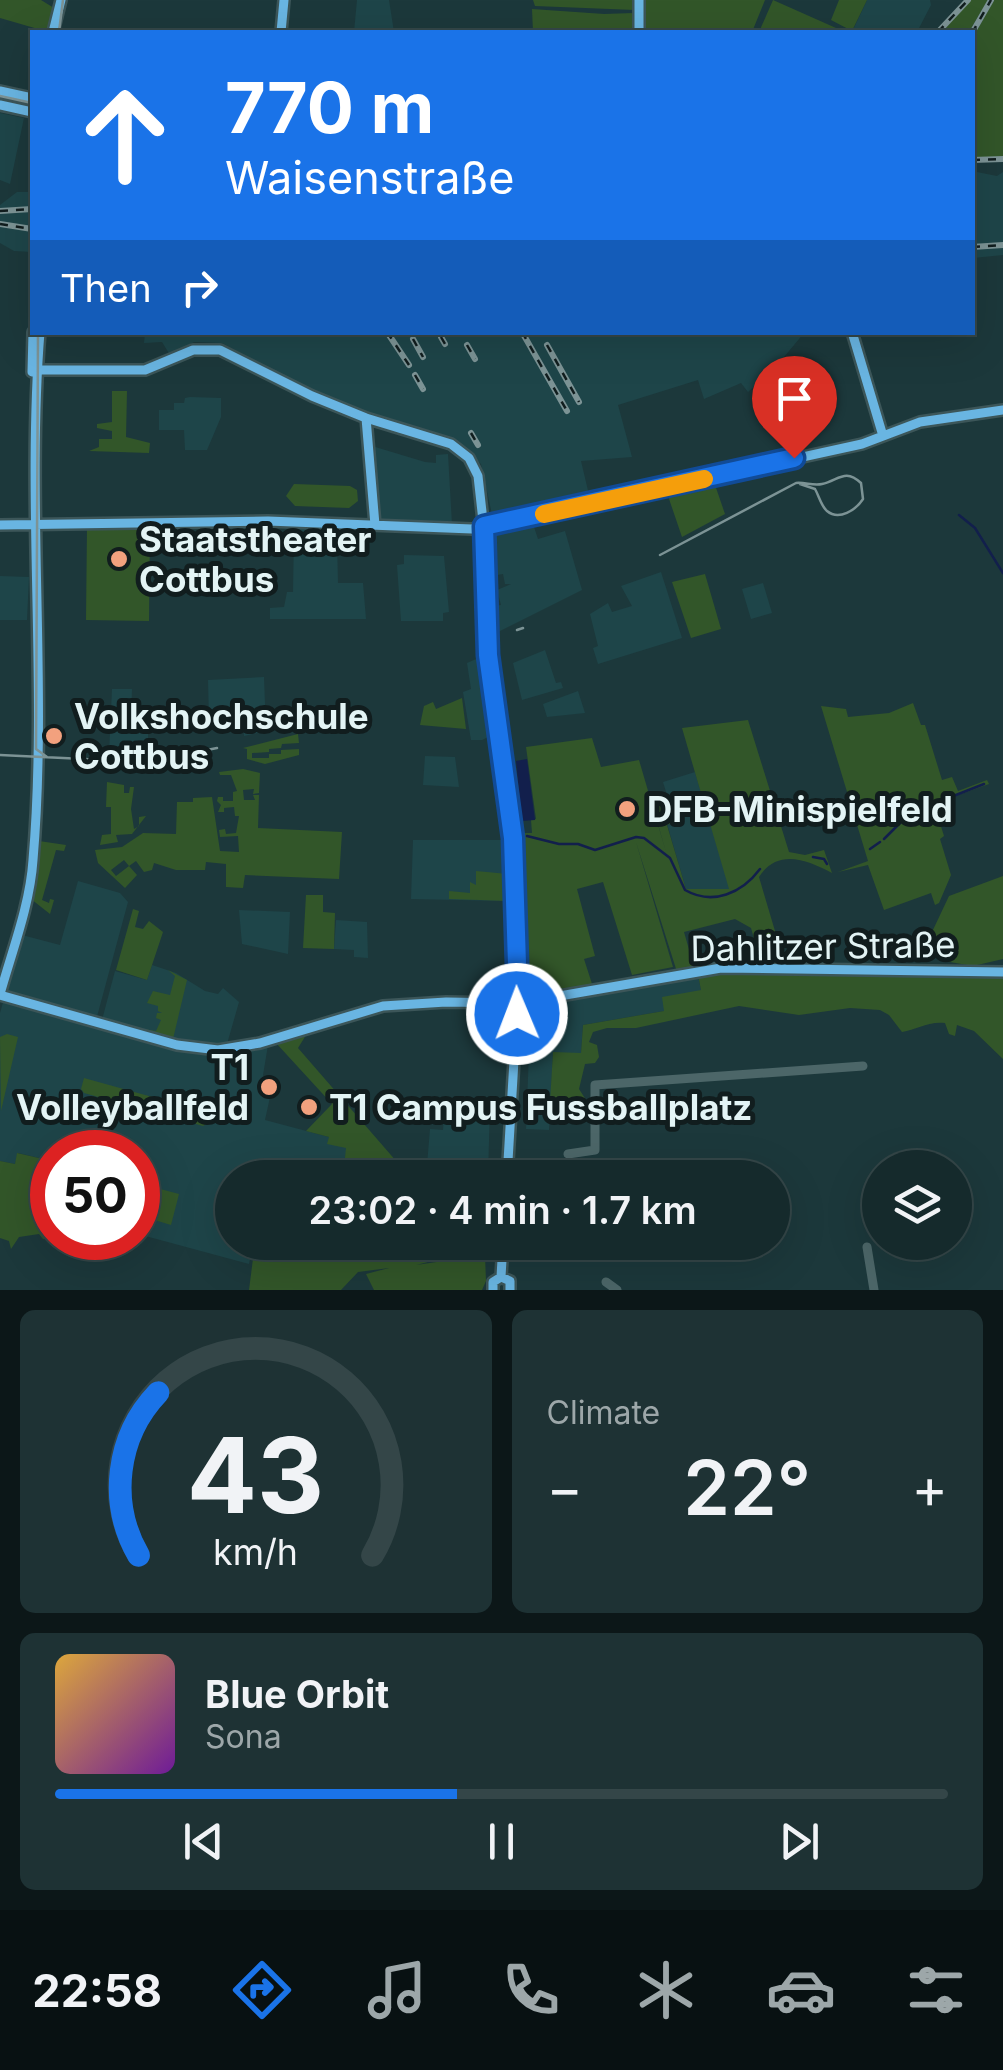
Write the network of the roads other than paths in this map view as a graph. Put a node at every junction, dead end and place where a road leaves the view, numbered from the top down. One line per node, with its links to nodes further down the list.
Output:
1 (62, 0): 4 (main road); 5 (main road)
2 (284, 0): 6 (main road)
3 (639, 0): 7 (main road)
4 (53, 30)
5 (61, 30)
6 (281, 30)
7 (640, 30)
8 (0, 91): 9 (main road)
9 (30, 98)
10 (0, 105): 11 (main road)
11 (30, 112)
12 (37, 335): 14 (main road)
13 (853, 335): 17 (main road)
14 (35, 370): 16 (main road); 18 (main road)
15 (1003, 410): 17 (main road)
16 (366, 418): 20 (main road); 21 (main road)
17 (882, 436): 21 (main road)
18 (35, 524): 19 (main road); 20 (main road); 23 (main road)
19 (0, 525)
20 (376, 525): 21 (main road)
21 (484, 526): 24 (main road)
22 (1003, 972): 24 (main road, Dahlitzer Straße)
23 (0, 995): 24 (main road, Dahlitzer Straße)
24 (518, 1003): 25 (main road)
25 (508, 1160)
26 (502, 1260): 27 (main road)
27 (501, 1277): 28 (main road); 29 (main road)
28 (492, 1290)
29 (511, 1290)

